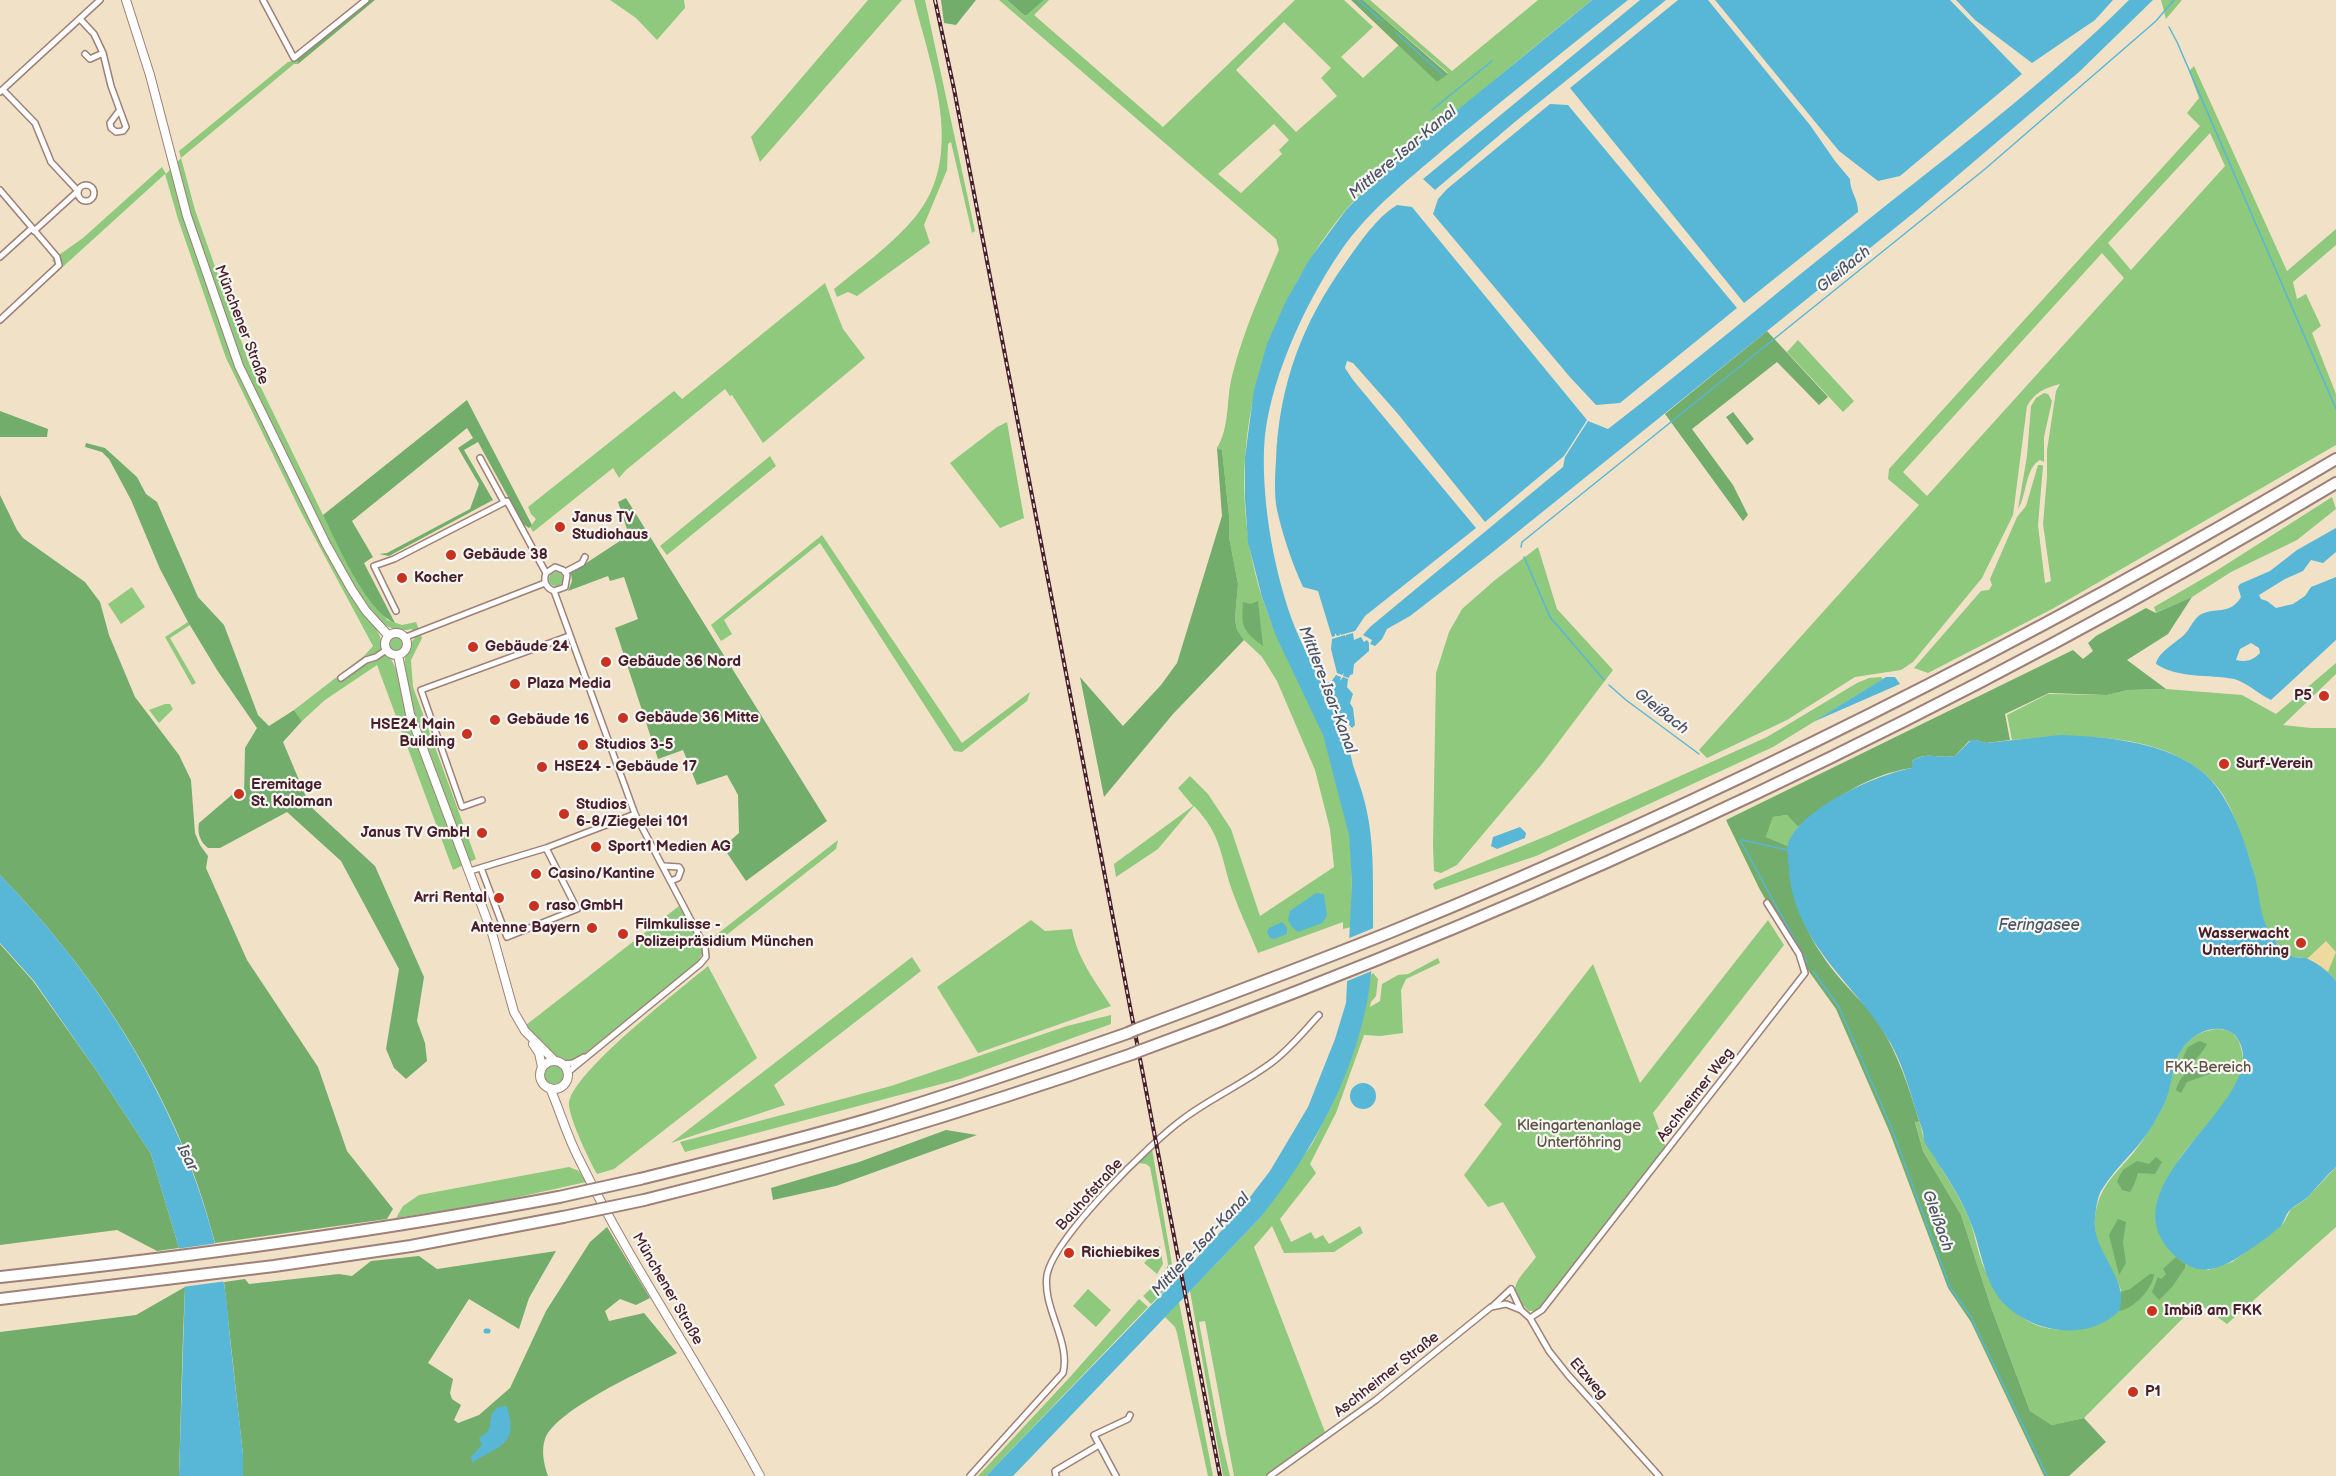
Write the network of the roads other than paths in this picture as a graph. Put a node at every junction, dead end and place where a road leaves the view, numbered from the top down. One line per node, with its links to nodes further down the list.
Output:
1 (100, 0): 5 (street)
2 (126, 0): 24 (main road, Münchener Straße)
3 (263, 0): 4 (street)
4 (366, 0)
5 (80, 19): 6 (street); 8 (street)
6 (103, 53): 7 (street); 9 (street)
7 (85, 54)
8 (2, 91): 11 (street)
9 (120, 111)
10 (0, 190): 11 (street)
11 (33, 229): 12 (street); 13 (street)
12 (0, 257)
13 (0, 320)
14 (480, 458): 17 (street)
15 (2336, 459): 47 (highway, bridge)
16 (2336, 483): 49 (highway, bridge)
17 (504, 502): 20 (street); 23 (street)
18 (585, 557): 19 (street)
19 (566, 572): 20 (street); 22 (street)
20 (546, 573): 21 (street)
21 (545, 583): 22 (street); 26 (street)
22 (554, 591): 25 (street)
23 (396, 611)
24 (388, 635): 26 (main road); 27 (main road)
25 (569, 636): 30 (street); 31 (street)
26 (406, 637): 28 (main road)
27 (386, 650): 28 (main road); 29 (street)
28 (398, 655): 35 (main road)
29 (341, 678)
30 (482, 800)
31 (635, 814): 32 (street); 33 (street)
32 (546, 848): 34 (street); 34 (street)
33 (664, 866): 36 (street); 36 (street)
34 (481, 868): 35 (street)
35 (470, 871): 39 (main road)
36 (671, 881): 40 (street)
37 (1767, 903): 52 (street, Aschheimer Weg)
38 (1319, 1015): 56 (street, Bauhofstraße)
39 (528, 1035): 41 (main road); 42 (main road)
40 (591, 1053): 41 (street); 43 (street)
41 (559, 1062): 42 (main road); 43 (main road)
42 (542, 1067): 45 (main road)
43 (567, 1074): 44 (main road)
44 (563, 1085): 45 (main road); 46 (main road, Münchener Straße)
45 (549, 1088): 46 (main road, Münchener Straße)
46 (560, 1111): 55 (main road, Münchener Straße)
47 (0, 1278)
48 (1511, 1289): 50 (street, Aschheimer Straße); 51 (street, Etzweg)
49 (0, 1299)
50 (1491, 1307): 51 (street); 59 (street, Aschheimer Straße)
51 (1521, 1310): 52 (street, Etzweg)
52 (1530, 1318): 60 (street, Etzweg)
53 (1130, 1415): 54 (street)
54 (1098, 1445): 57 (street); 58 (street)
55 (760, 1476)
56 (970, 1476)
57 (1056, 1476)
58 (1116, 1476)
59 (1270, 1476)
60 (1659, 1476)

